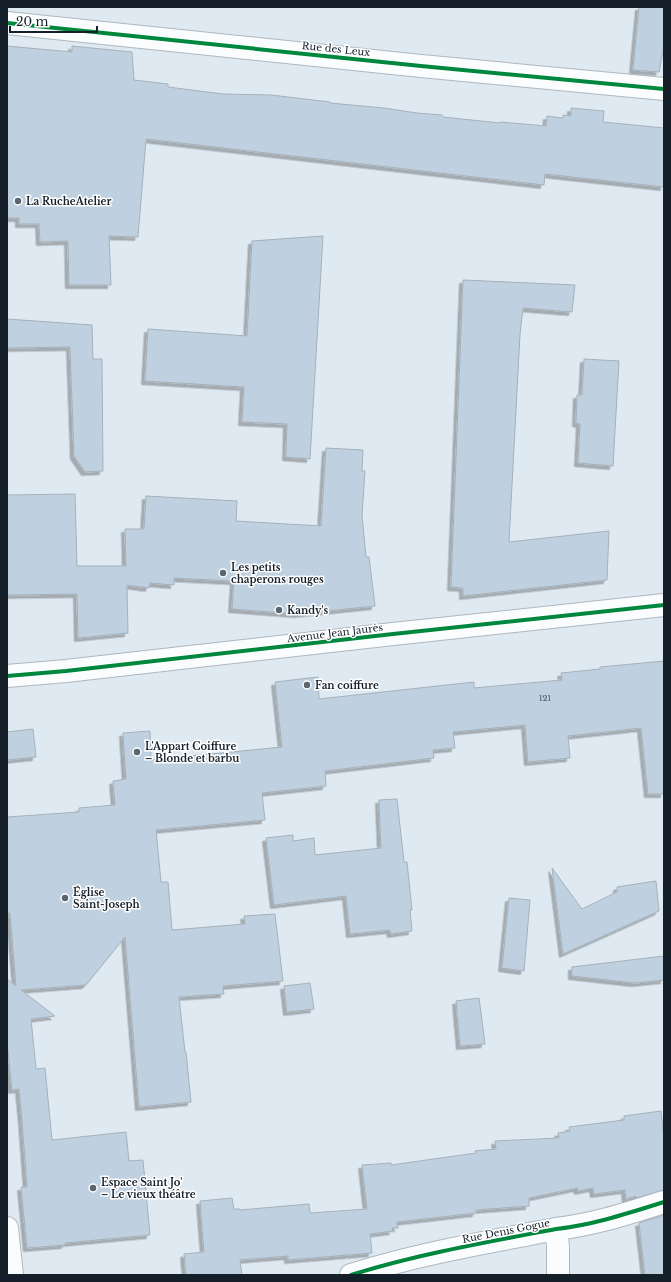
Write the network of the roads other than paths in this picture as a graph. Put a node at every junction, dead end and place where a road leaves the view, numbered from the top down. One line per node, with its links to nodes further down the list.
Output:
1 (7, 23): 2 (street, Rue des Leux)
2 (664, 89)
3 (664, 605): 4 (street, Avenue Jean Jaurès)
4 (7, 676)
5 (664, 1202): 7 (street, Rue Denis Gogue)
6 (7, 1228): 8 (street)
7 (556, 1229): 9 (street, Rue Denis Gogue); 10 (street)
8 (12, 1275)
9 (351, 1275)
10 (558, 1275)

